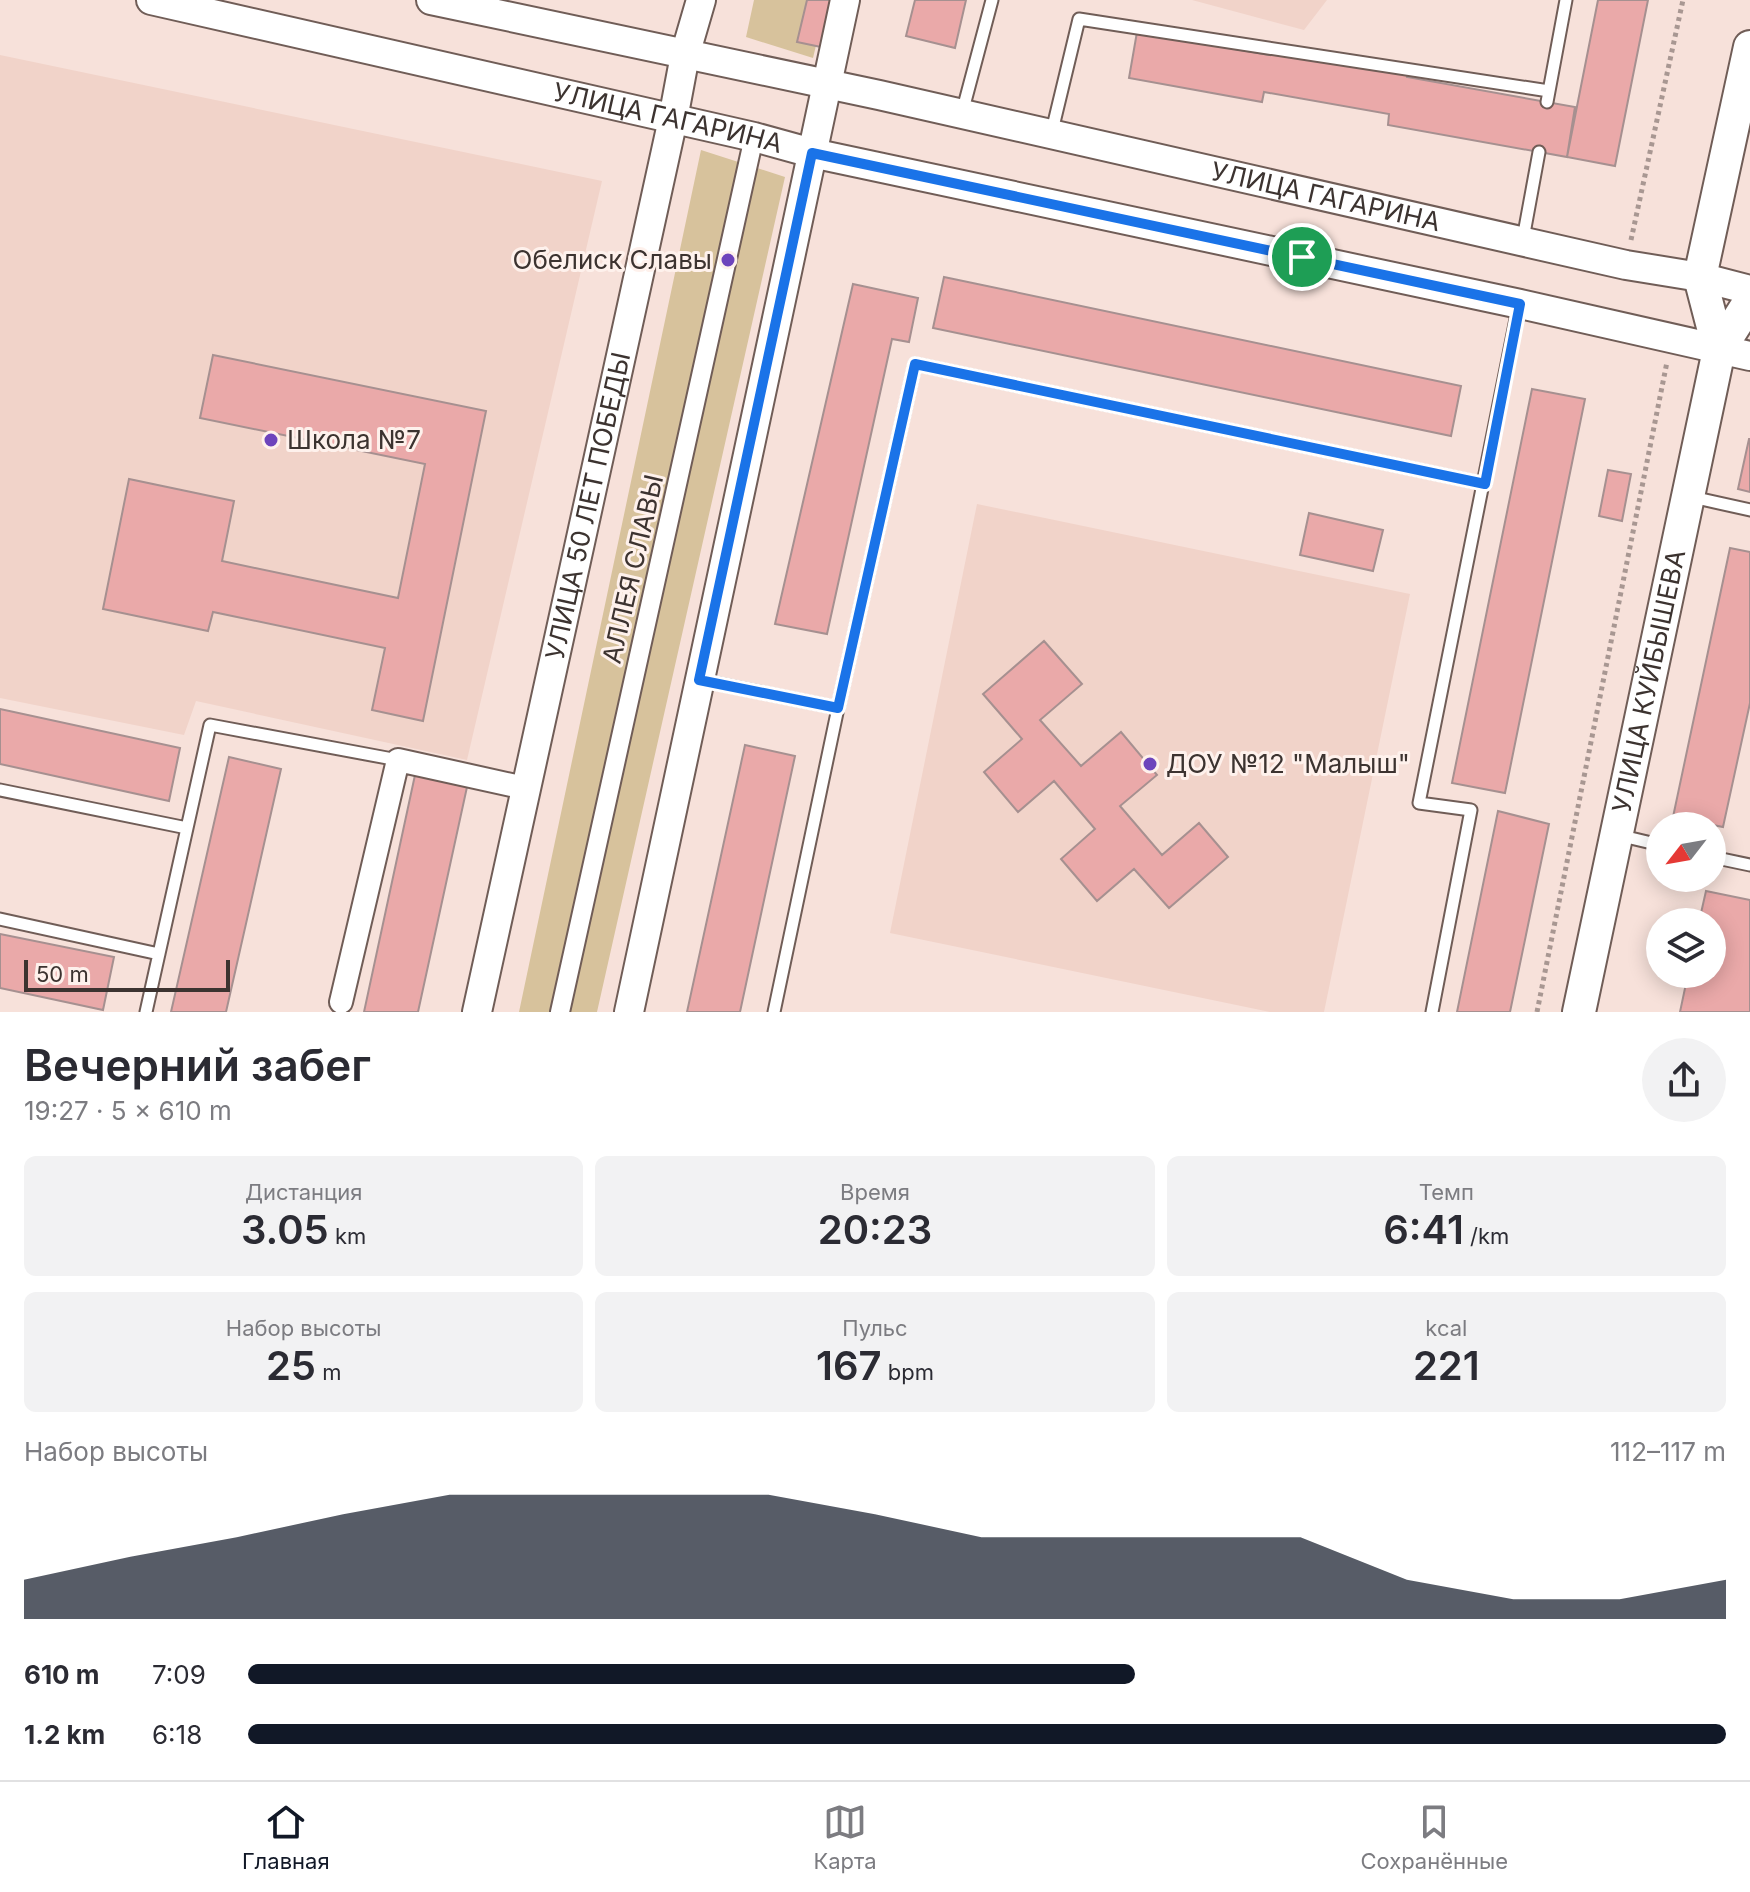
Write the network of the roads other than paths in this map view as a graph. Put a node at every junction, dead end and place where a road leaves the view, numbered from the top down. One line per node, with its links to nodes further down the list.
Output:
1 (151, 0): 11 (street, УЛИЦА ГАГАРИНА)
2 (431, 0): 8 (street, УЛИЦА ГАГАРИНА)
3 (701, 0): 8 (street, УЛИЦА 50 ЛЕТ ПОБЕДЫ)
4 (845, 0): 9 (street)
5 (992, 0): 10 (lane)
6 (1566, 0): 12 (lane)
7 (1750, 47): 17 (main road, УЛИЦА КУЙБЫШЕВА)
8 (685, 55): 9 (street, УЛИЦА ГАГАРИНА); 11 (street, УЛИЦА 50 ЛЕТ ПОБЕДЫ)
9 (826, 84): 10 (street, УЛИЦА ГАГАРИНА); 15 (street)
10 (962, 114): 12 (street, УЛИЦА ГАГАРИНА)
11 (673, 119): 13 (street, УЛИЦА ГАГАРИНА); 29 (street, УЛИЦА 50 ЛЕТ ПОБЕДЫ)
12 (1051, 135): 16 (street, УЛИЦА ГАГАРИНА)
13 (754, 137): 15 (street, УЛИЦА ГАГАРИНА); 41 (street, АЛЛЕЯ СЛАВЫ)
14 (1539, 152): 16 (lane)
15 (812, 153): 20 (street, УЛИЦА ГАГАРИНА); 26 (street)
16 (1523, 240): 17 (street, УЛИЦА ГАГАРИНА)
17 (1700, 277): 18 (street, УЛИЦА ГАГАРИНА); 21 (main road, УЛИЦА КУЙБЫШЕВА)
18 (1750, 290)
19 (1750, 301): 21 (main road, УЛИЦА КУЙБЫШЕВА)
20 (1520, 304): 21 (street, УЛИЦА ГАГАРИНА); 23 (lane)
21 (1719, 350): 22 (street, УЛИЦА ГАГАРИНА); 24 (main road, УЛИЦА КУЙБЫШЕВА)
22 (1750, 356)
23 (1485, 484): 27 (lane); 44 (lane)
24 (1688, 496): 25 (lane); 32 (main road, УЛИЦА КУЙБЫШЕВА)
25 (1750, 510)
26 (699, 680): 27 (lane); 42 (street)
27 (838, 708): 43 (lane)
28 (398, 760): 29 (street); 31 (lane); 38 (street)
29 (525, 788): 40 (street, УЛИЦА 50 ЛЕТ ПОБЕДЫ)
30 (0, 790): 31 (lane)
31 (187, 828): 37 (lane)
32 (1617, 834): 33 (lane); 45 (main road, УЛИЦА КУЙБЫШЕВА)
33 (1646, 841)
34 (1726, 860): 35 (lane)
35 (1750, 865)
36 (0, 919): 37 (lane)
37 (159, 954): 39 (lane)
38 (341, 1002)
39 (146, 1012)
40 (477, 1012)
41 (560, 1012)
42 (629, 1012)
43 (774, 1012)
44 (1432, 1012)
45 (1579, 1012)

